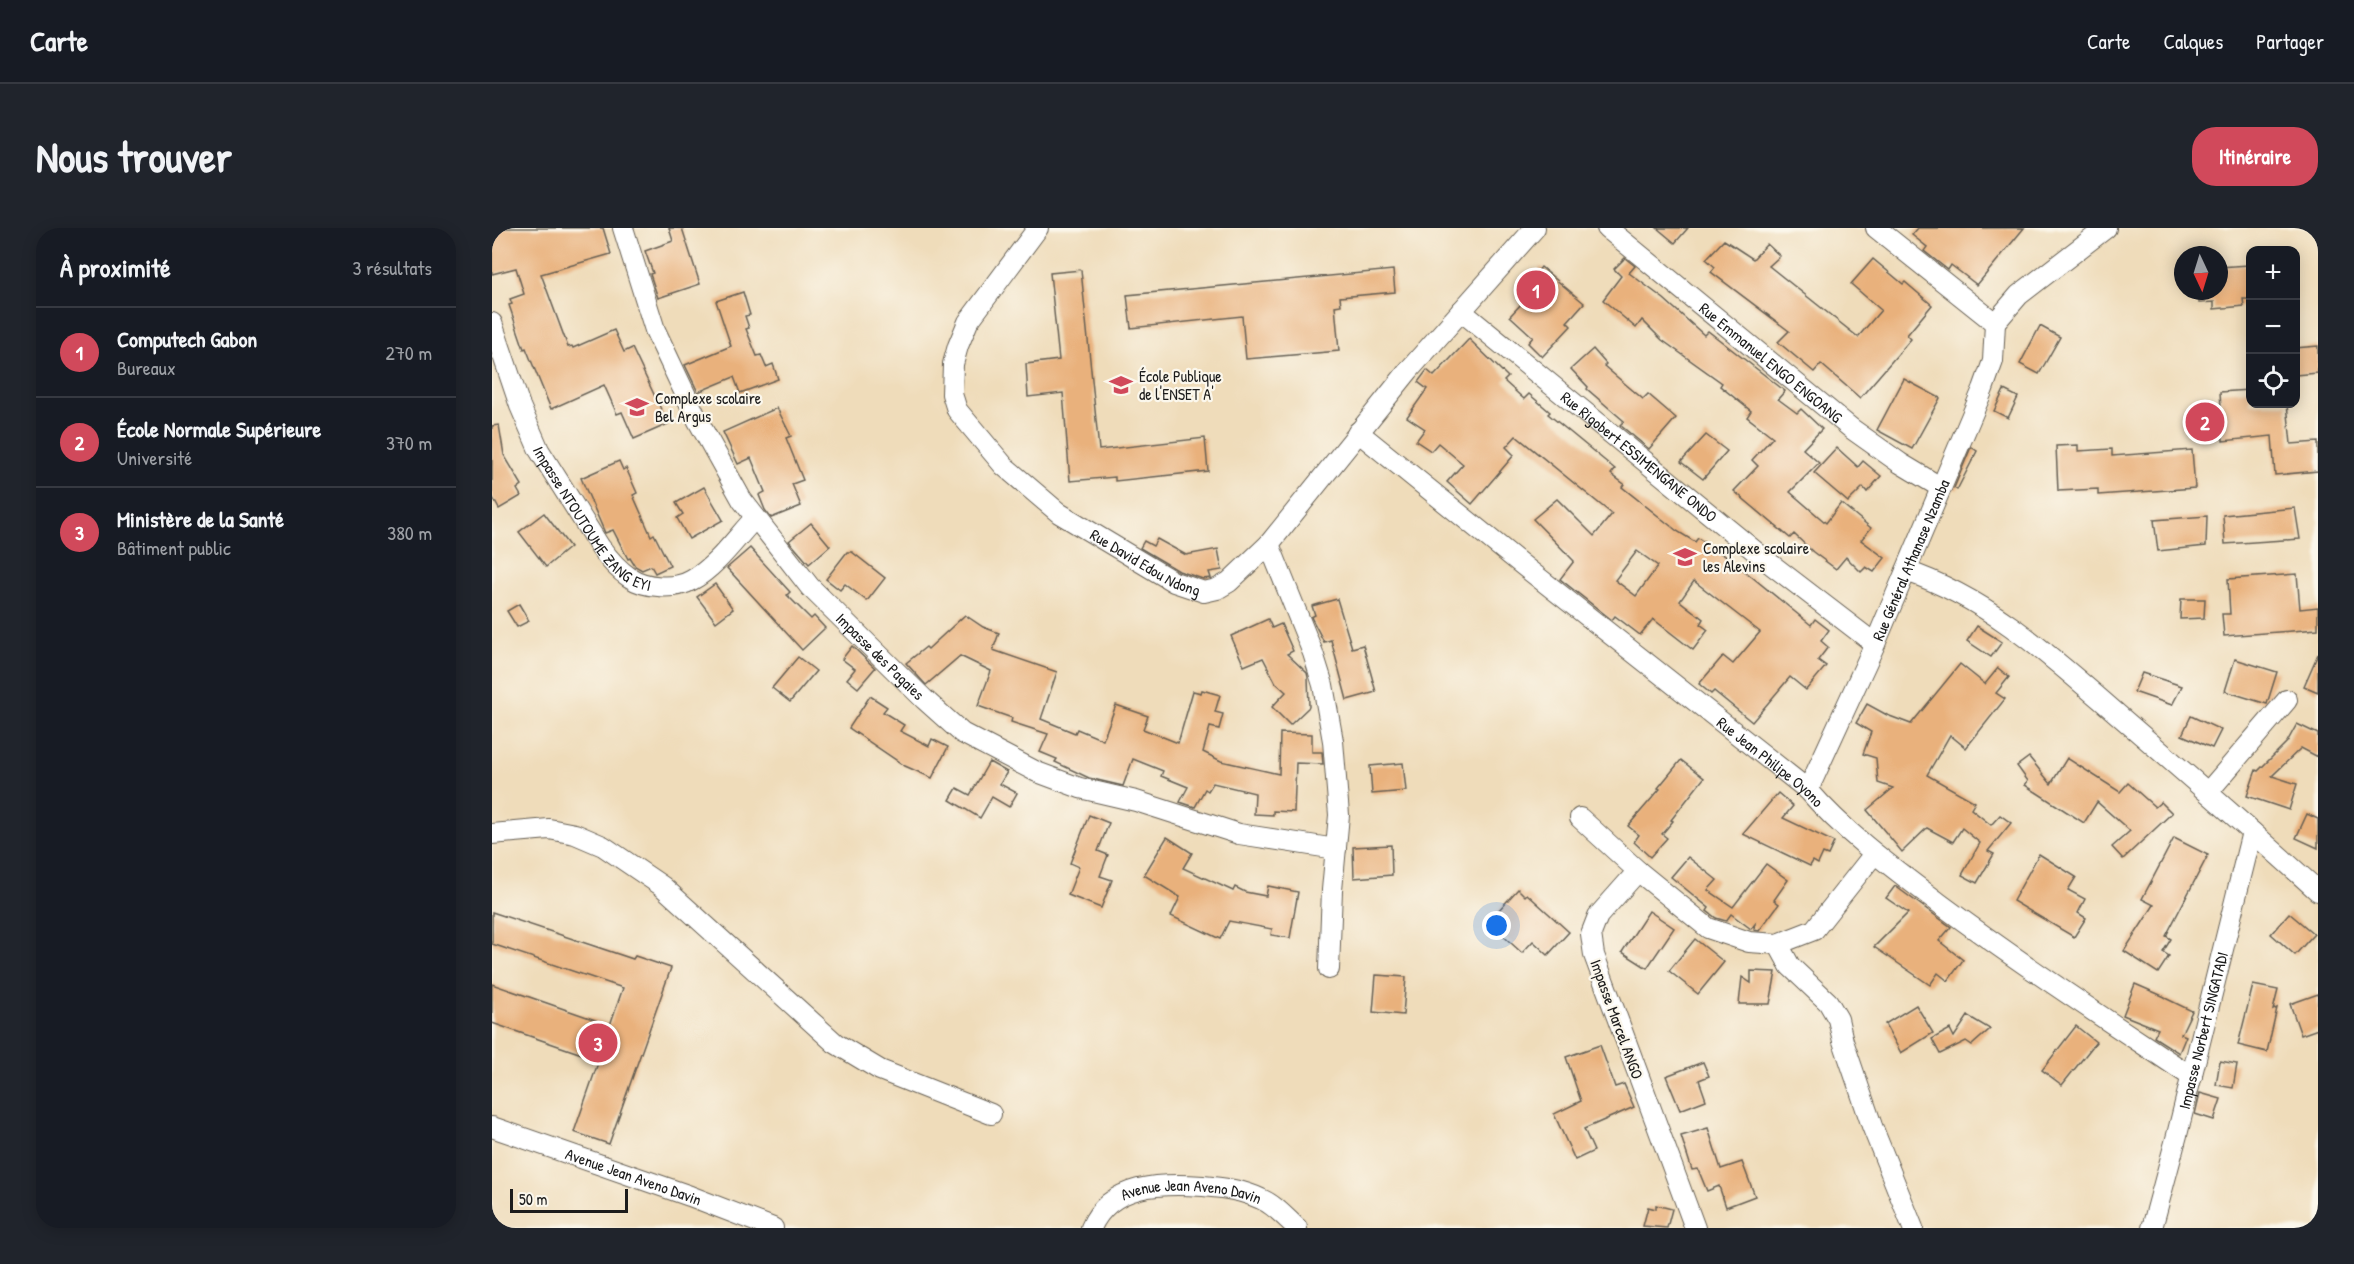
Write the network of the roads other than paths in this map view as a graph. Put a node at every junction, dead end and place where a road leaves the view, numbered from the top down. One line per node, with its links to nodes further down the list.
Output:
1 (623, 228): 12 (street, Impasse des Pagaies)
2 (1038, 228): 13 (street, Rue David Edou Ndong)
3 (1535, 228): 7 (street, Rue David Edou Ndong)
4 (1607, 228): 11 (street, Rue Emmanuel ENGO ENGOANG)
5 (1876, 228): 9 (street)
6 (2106, 228): 9 (street)
7 (1461, 311): 10 (street, Rue David Edou Ndong); 15 (street, Rue Rigobert ESSIMENGANE ONDO)
8 (492, 323): 12 (street, Impasse NTOUTOUME ZANG EYI)
9 (1995, 323): 11 (street, Rue Général Athanase Nzamba)
10 (1358, 432): 13 (street, Rue David Edou Ndong); 17 (street, Rue Jean Philipe Oyono)
11 (1940, 487): 14 (street, Rue Général Athanase Nzamba)
12 (755, 518): 22 (street, Impasse des Pagaies)
13 (1269, 544): 22 (street)
14 (1906, 572): 15 (street, Rue Général Athanase Nzamba); 18 (street)
15 (1875, 644): 17 (street, Rue Général Athanase Nzamba)
16 (2287, 700): 18 (street)
17 (1808, 790): 23 (street, Rue Jean Philipe Oyono)
18 (2208, 792): 20 (street)
19 (1580, 818): 24 (street)
20 (2252, 832): 25 (street); 28 (street, Impasse Norbert SINGATADI)
21 (492, 834): 29 (street)
22 (1336, 849): 27 (street)
23 (1874, 854): 26 (street); 28 (street, Rue Jean Philipe Oyono)
24 (1638, 871): 26 (street); 34 (street, Impasse Marcel ANGO)
25 (2318, 891)
26 (1778, 944): 35 (street)
27 (1329, 969)
28 (2192, 1077): 36 (street, Impasse Norbert SINGATADI)
29 (991, 1114)
30 (492, 1127): 31 (street, Avenue Jean Aveno Davin)
31 (774, 1228)
32 (1091, 1228): 33 (street, Avenue Jean Aveno Davin)
33 (1297, 1228)
34 (1695, 1228)
35 (1913, 1228)
36 (2152, 1228)

